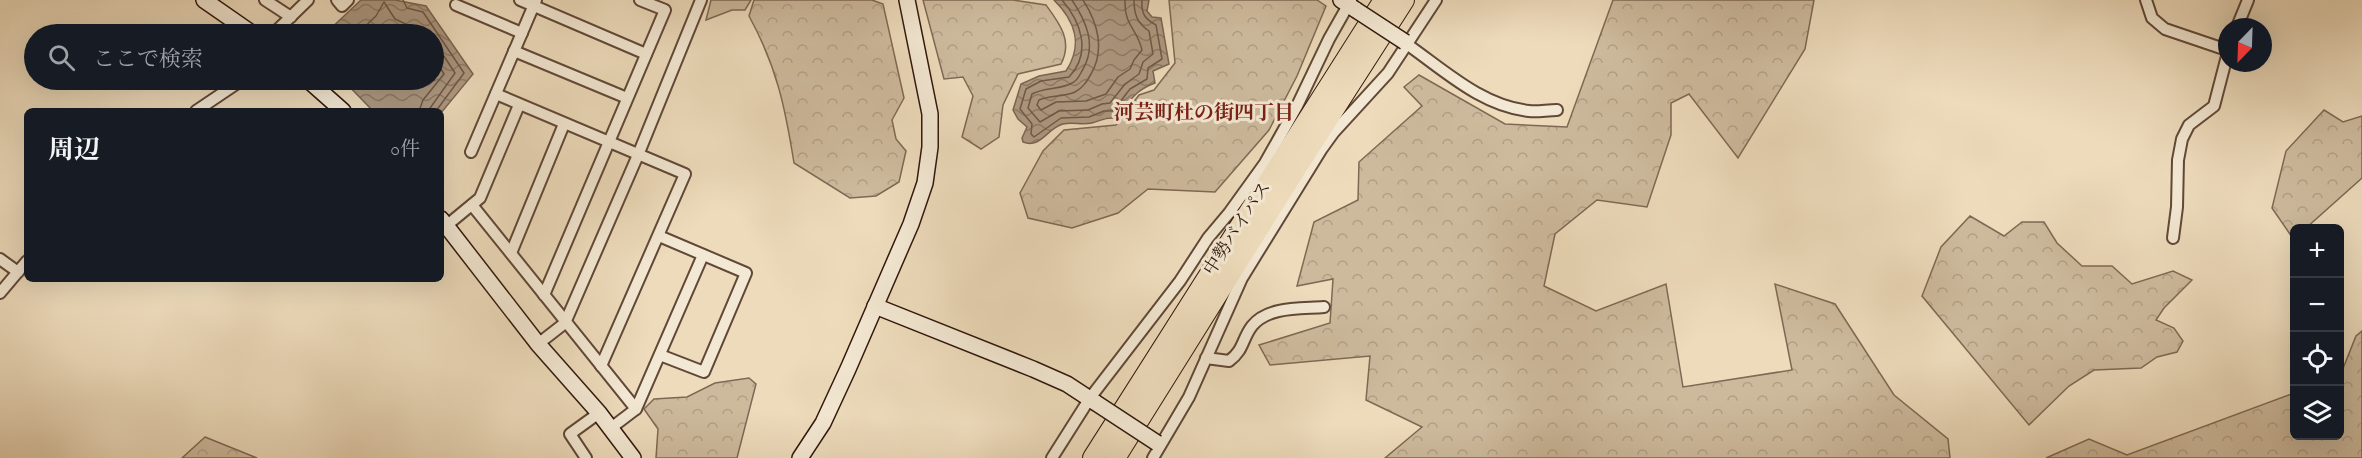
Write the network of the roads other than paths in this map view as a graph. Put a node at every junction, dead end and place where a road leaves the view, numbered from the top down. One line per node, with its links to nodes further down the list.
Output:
1 (204, 0): 20 (street)
2 (265, 0): 18 (street)
3 (308, 0): 18 (street)
4 (337, 0): 5 (street)
5 (348, 0)
6 (520, 0): 15 (street)
7 (640, 0): 26 (street)
8 (701, 0): 39 (street)
9 (907, 0): 51 (street)
10 (1384, 0): 67 (highway, 中勢バイパス)
11 (1404, 0): 68 (highway, 中勢バイパス)
12 (1436, 0): 23 (street)
13 (2146, 0): 24 (street)
14 (2248, 0): 19 (street)
15 (534, 3): 22 (street); 26 (street)
16 (1349, 4): 23 (street, bridge); 58 (street)
17 (456, 5): 22 (street)
18 (291, 17): 21 (street)
19 (2241, 18)
20 (239, 24)
21 (284, 24)
22 (522, 33): 25 (street)
23 (1407, 43): 35 (street); 56 (street)
24 (2218, 47)
25 (514, 51): 30 (street); 31 (street)
26 (646, 54): 31 (street)
27 (2223, 72): 43 (street)
28 (227, 90): 33 (street)
29 (319, 90): 34 (street)
30 (496, 94): 32 (street); 38 (street)
31 (627, 98): 37 (street)
32 (519, 105): 36 (street); 40 (street)
33 (200, 108)
34 (340, 108)
35 (1557, 110)
36 (564, 124): 37 (street); 44 (street)
37 (609, 143): 39 (street); 50 (street)
38 (471, 152)
39 (638, 155): 42 (street); 53 (street)
40 (472, 205): 41 (street); 44 (street)
41 (444, 223): 54 (street)
42 (659, 236): 45 (street); 57 (street)
43 (2173, 238)
44 (511, 253): 50 (street)
45 (703, 255): 55 (street); 55 (street)
46 (0, 259): 48 (street)
47 (24, 265): 48 (street)
48 (18, 272): 49 (street)
49 (0, 293)
50 (544, 295): 53 (street)
51 (875, 306): 58 (street); 65 (street)
52 (1324, 306): 56 (street)
53 (565, 323): 54 (street); 57 (street)
54 (538, 344): 60 (street)
55 (660, 355): 59 (street)
56 (1206, 358): 62 (street)
57 (601, 366): 59 (street)
58 (1093, 401): 62 (street, bridge); 66 (street)
59 (636, 409): 61 (street)
60 (599, 413): 61 (street); 63 (street)
61 (611, 428): 64 (street)
62 (1157, 449)
63 (586, 458)
64 (633, 458)
65 (800, 458)
66 (1052, 458)
67 (1093, 458)
68 (1114, 458)

